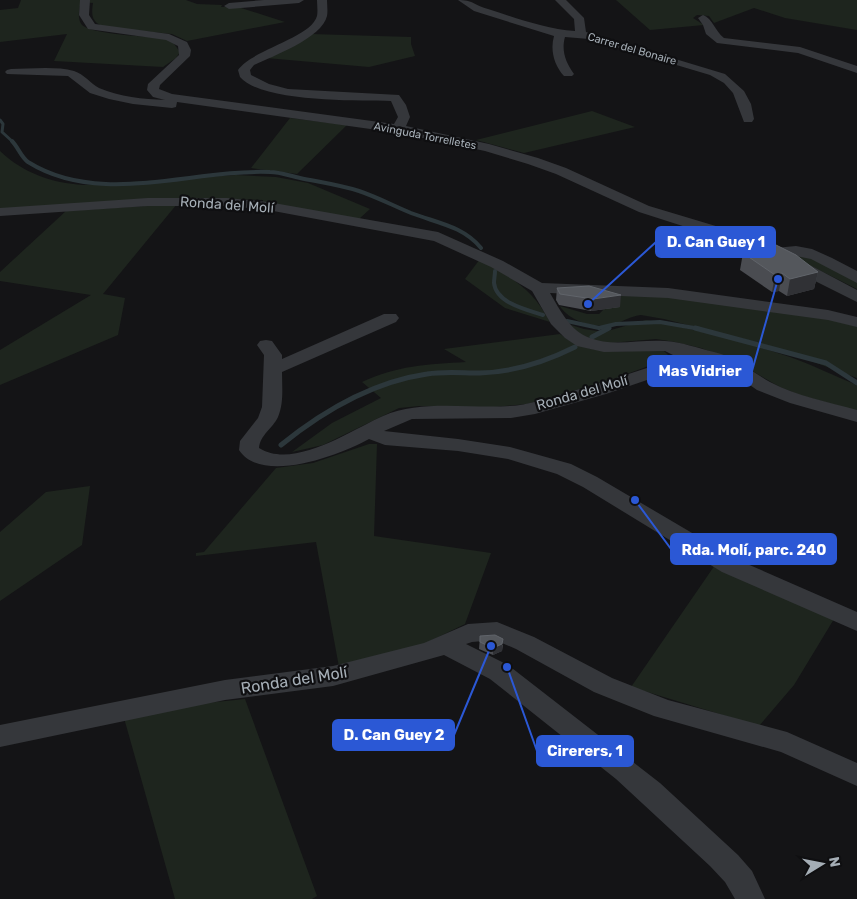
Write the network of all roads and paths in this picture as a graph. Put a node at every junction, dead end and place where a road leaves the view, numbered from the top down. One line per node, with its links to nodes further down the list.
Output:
1 (85, 0): 13 (street, Avinguda Torrelletes)
2 (299, 0): 6 (street)
3 (322, 0): 15 (street)
4 (463, 0): 8 (street, Carrer del Bonaire)
5 (560, 0): 9 (street)
6 (229, 6)
7 (703, 18): 10 (street)
8 (561, 33): 9 (street, Carrer del Bonaire); 12 (street)
9 (580, 34): 14 (street, Carrer del Bonaire)
10 (857, 70)
11 (11, 72): 13 (street)
12 (568, 74)
13 (204, 102): 15 (street, Avinguda Torrelletes)
14 (748, 119)
15 (398, 130): 17 (street, Avinguda Torrelletes)
16 (0, 212): 19 (street, Ronda del Molí)
17 (773, 253): 18 (street); 20 (street, Avinguda Torrelletes)
18 (857, 278)
19 (539, 288): 22 (street); 24 (street)
20 (856, 296)
21 (390, 318): 26 (street)
22 (857, 322)
23 (266, 345): 26 (street)
24 (675, 348): 25 (street); 27 (street)
25 (670, 368): 27 (street, Ronda del Molí); 29 (street, Ronda del Molí)
26 (274, 369): 29 (street, Ronda del Molí)
27 (752, 378): 28 (street)
28 (857, 416)
29 (368, 432): 30 (street)
30 (857, 622)
31 (445, 645): 32 (street, Ronda del Molí); 33 (street, Ronda del Molí); 34 (street)
32 (0, 736)
33 (857, 774)
34 (750, 899)

